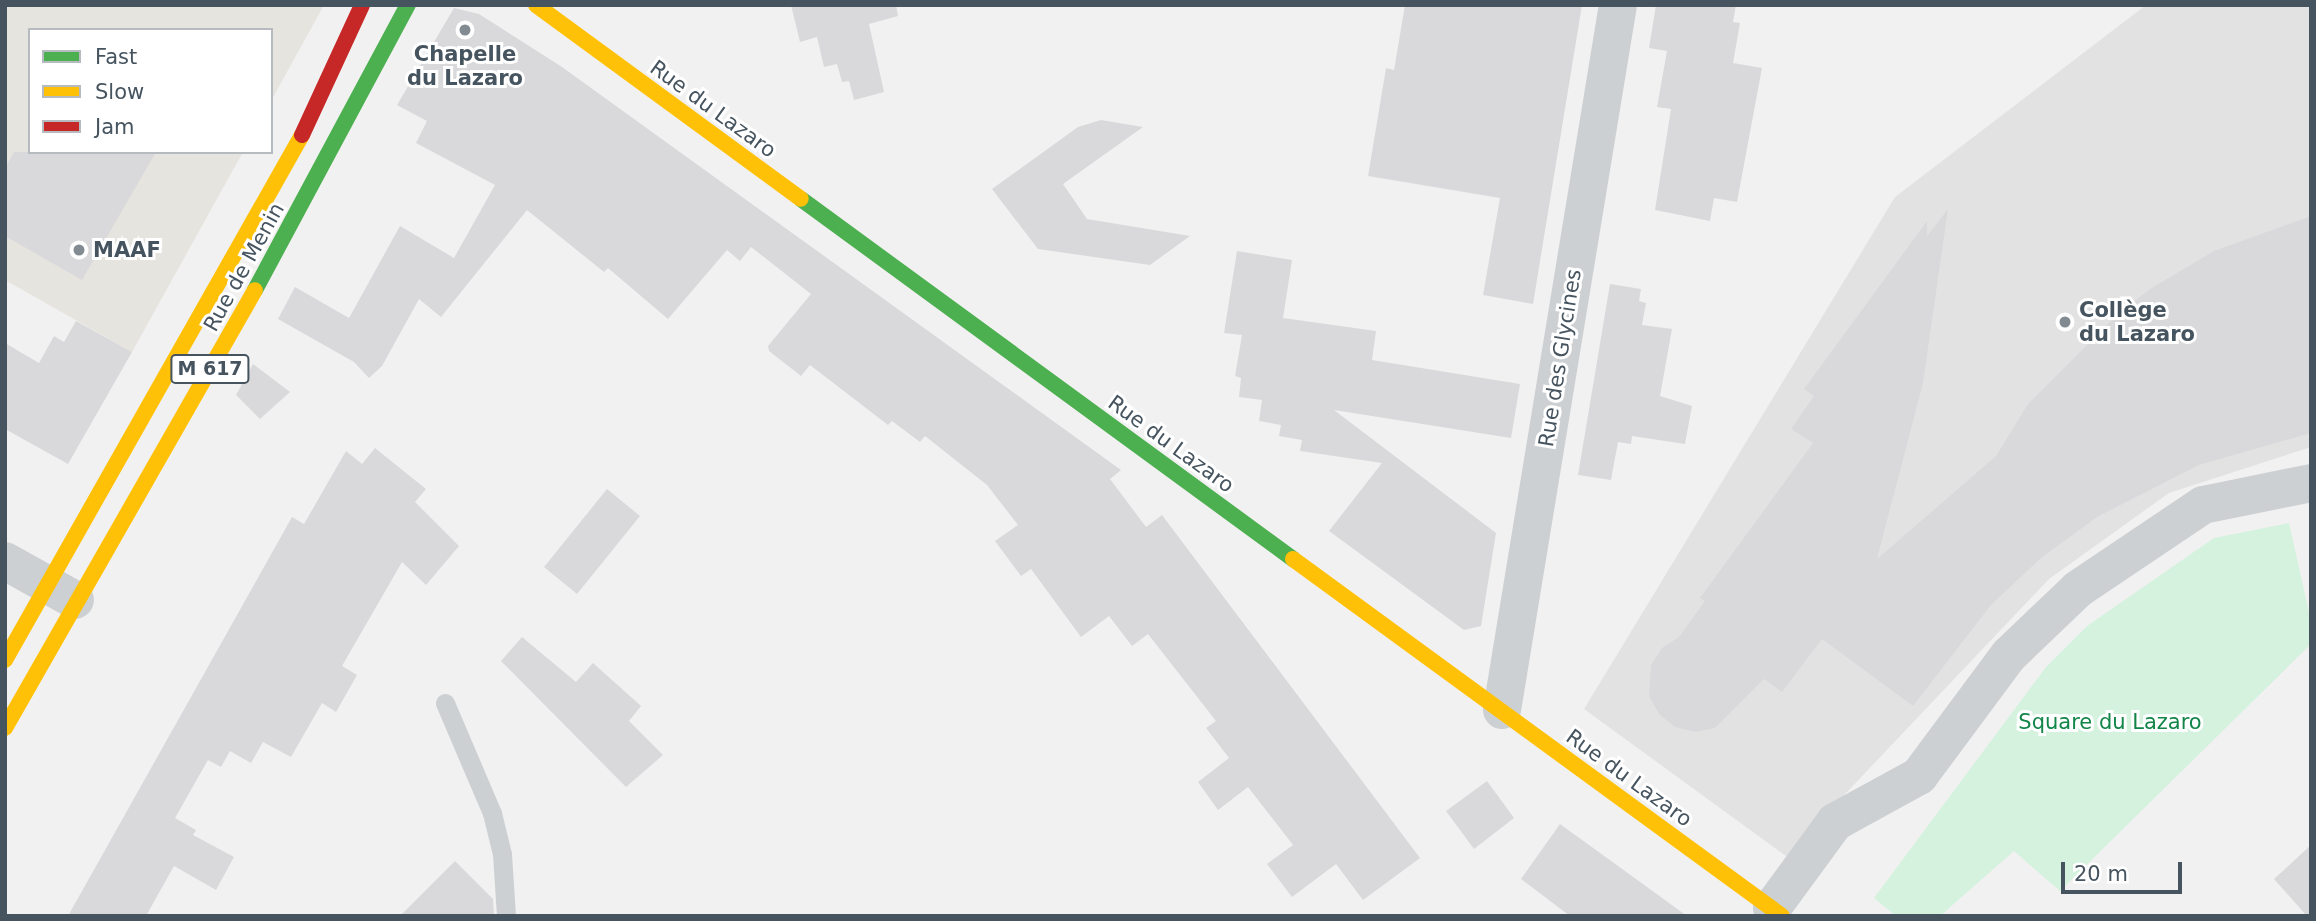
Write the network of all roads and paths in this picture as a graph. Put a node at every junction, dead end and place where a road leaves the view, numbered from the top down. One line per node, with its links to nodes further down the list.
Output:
1 (362, 5): 7 (main road, Rue de Menin / M 617)
2 (408, 5): 7 (main road, Rue de Menin / M 617)
3 (536, 5): 10 (main road, Rue du Lazaro)
4 (1618, 5): 10 (street, Rue des Glycines)
5 (2311, 483): 12 (street)
6 (5, 561): 7 (street)
7 (63, 593): 8 (main road, Rue de Menin / M 617); 11 (main road, Rue de Menin / M 617)
8 (5, 660)
9 (445, 703): 13 (lane)
10 (1502, 710): 12 (main road, Rue du Lazaro)
11 (5, 728)
12 (1770, 911)
13 (506, 916)

